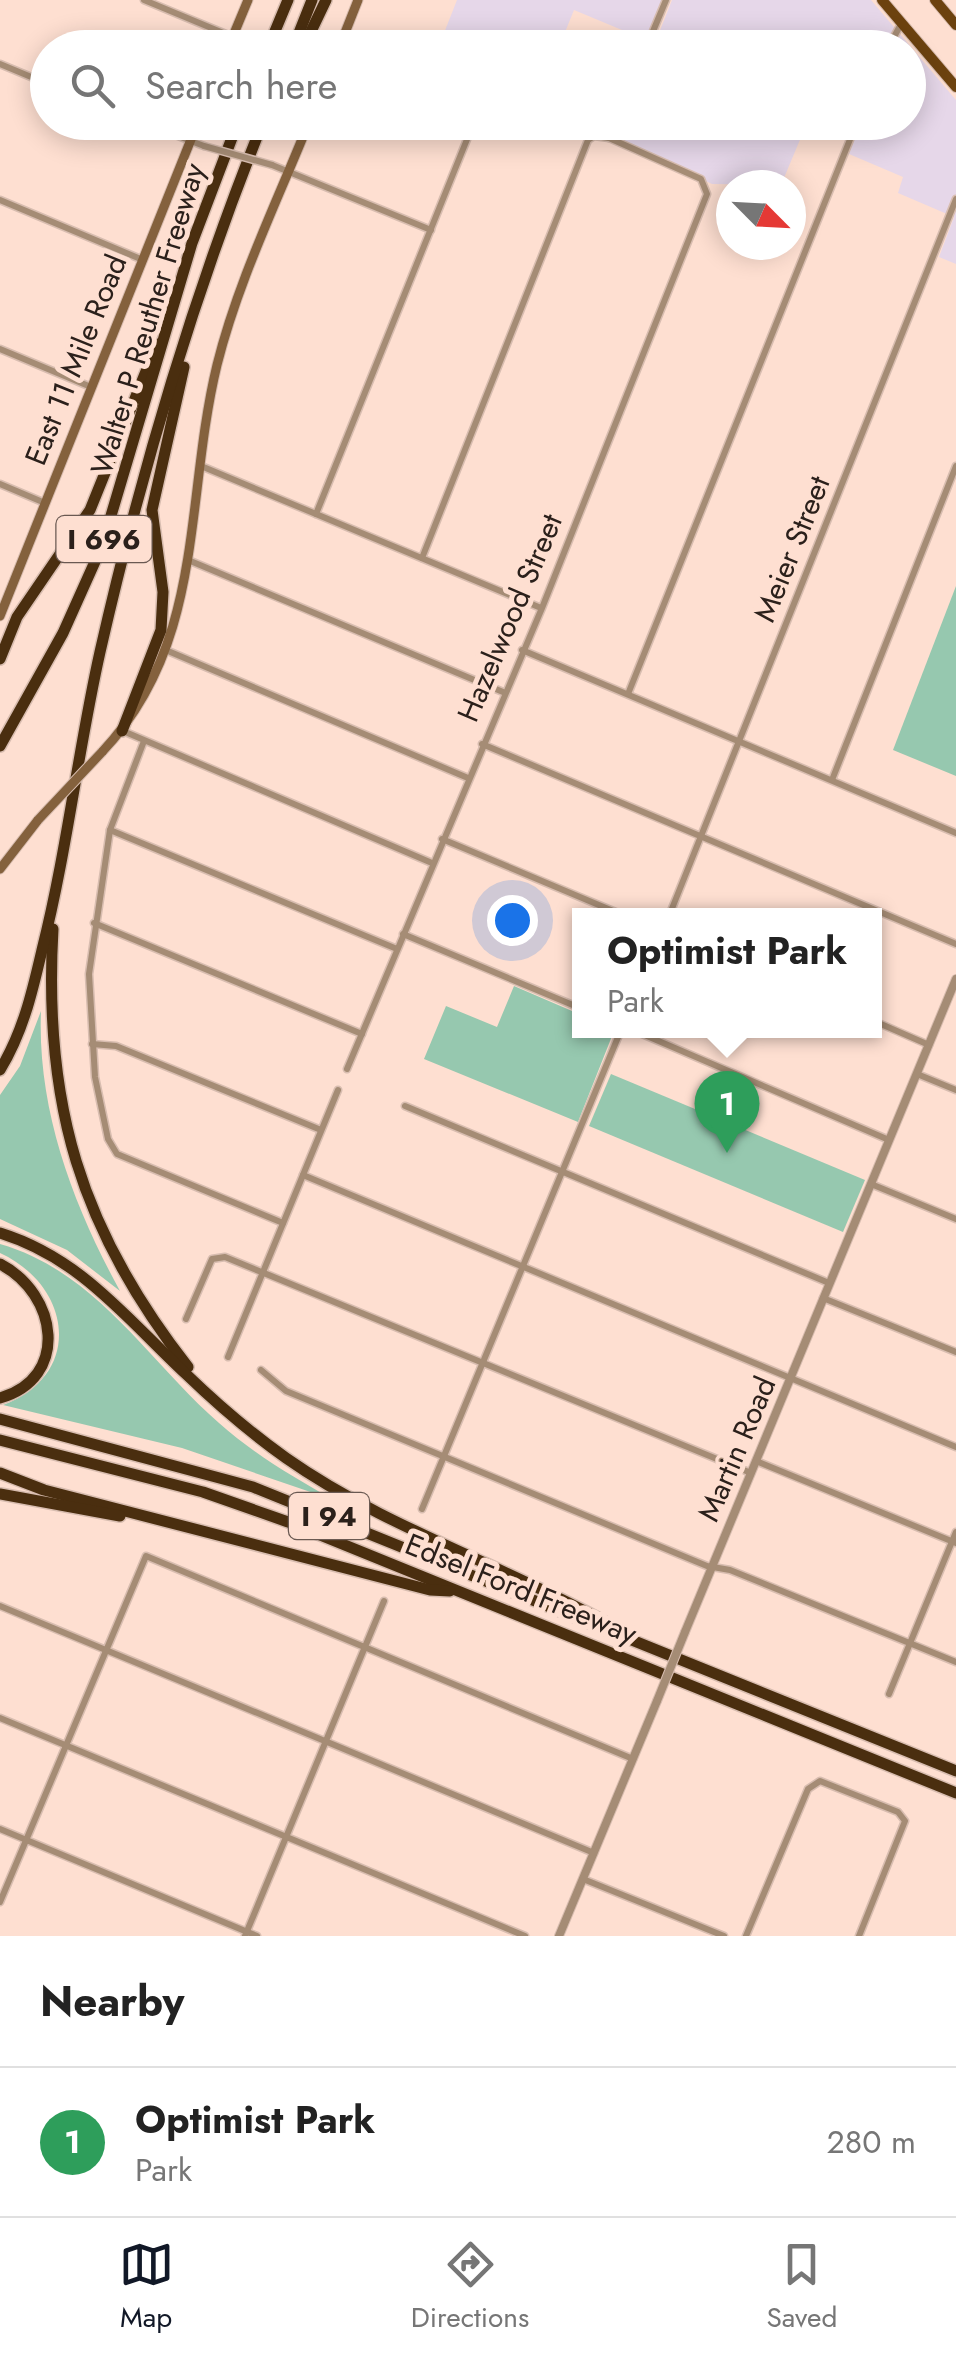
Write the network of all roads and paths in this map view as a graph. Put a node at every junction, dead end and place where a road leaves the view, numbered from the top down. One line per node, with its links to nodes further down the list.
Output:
1 (144, 0): 12 (street)
2 (248, 0): 13 (main road)
3 (312, 0): 15 (highway)
4 (326, 0): 16 (highway)
5 (358, 0): 17 (main road)
6 (666, 0): 18 (street)
7 (882, 0): 11 (main road)
8 (934, 0): 10 (main road)
9 (287, 2): 14 (highway)
10 (954, 19)
11 (901, 24): 19 (street); 20 (main road)
12 (206, 30)
13 (236, 30)
14 (275, 30)
15 (300, 30)
16 (311, 30)
17 (346, 30)
18 (654, 30)
19 (898, 30)
20 (906, 30)
21 (926, 53): 24 (main road)
22 (0, 64): 23 (street)
23 (30, 76)
24 (956, 87)
25 (185, 140): 34 (street)
26 (232, 140): 41 (highway, Walter P Reuther Freeway / I 696)
27 (256, 140): 36 (highway, Walter P Reuther Freeway / I 696)
28 (262, 140): 36 (highway)
29 (302, 140): 35 (main road)
30 (467, 140): 39 (street)
31 (590, 140): 50 (street)
32 (612, 140): 53 (street, Hazelwood Street)
33 (850, 140): 59 (street)
34 (190, 142): 35 (street, bridge); 40 (main road, East 11 Mile Road)
35 (290, 170): 39 (street); 45 (main road)
36 (232, 198): 42 (highway, Walter P Reuther Freeway / I 696)
37 (956, 199): 62 (street, Meier Street)
38 (0, 200): 40 (street)
39 (431, 230): 49 (street)
40 (143, 260): 44 (main road, East 11 Mile Road)
41 (170, 317): 57 (highway); 64 (highway, Walter P Reuther Freeway / I 696)
42 (188, 331): 60 (highway); 75 (highway, Walter P Reuther Freeway / I 696)
43 (0, 349): 44 (street)
44 (92, 388): 48 (main road, East 11 Mile Road)
45 (201, 466): 49 (street); 51 (main road)
46 (956, 466): 66 (street)
47 (0, 484): 48 (street)
48 (45, 502): 52 (main road, East 11 Mile Road)
49 (316, 514): 50 (street)
50 (422, 558): 53 (street)
51 (188, 560): 55 (main road); 58 (street)
52 (2, 603): 54 (main road, East 11 Mile Road)
53 (542, 608): 56 (street, Hazelwood Street)
54 (0, 616)
55 (168, 650): 60 (main road); 65 (street)
56 (522, 650): 58 (street, Hazelwood Street); 59 (street)
57 (0, 658)
58 (503, 692): 63 (street, Hazelwood Street)
59 (628, 694): 62 (street)
60 (122, 731): 61 (street); 71 (main road, bridge)
61 (144, 741): 67 (street); 73 (street)
62 (740, 742): 66 (street); 69 (street, Meier Street)
63 (482, 744): 65 (street, Hazelwood Street); 69 (street)
64 (0, 746)
65 (468, 778): 70 (street, Hazelwood Street)
66 (832, 780): 68 (street)
67 (110, 830): 80 (street); 83 (street)
68 (956, 833)
69 (701, 835): 77 (street, Meier Street); 78 (street)
70 (442, 839): 73 (street, Hazelwood Street); 76 (street)
71 (18, 842): 72 (main road); 74 (main road)
72 (4, 843)
73 (432, 863): 81 (street, Hazelwood Street)
74 (0, 869)
75 (54, 901): 93 (highway); 118 (highway)
76 (606, 908)
77 (672, 908)
78 (872, 908)
79 (882, 912): 82 (street)
80 (94, 923): 87 (street); 90 (street)
81 (403, 934): 83 (street, Hazelwood Street); 85 (street)
82 (956, 944)
83 (397, 949): 87 (street, Hazelwood Street)
84 (956, 979): 91 (street, Martin Road)
85 (572, 1005)
86 (882, 1024): 91 (street)
87 (362, 1034): 92 (street, Hazelwood Street)
88 (618, 1038): 100 (street)
89 (652, 1038): 99 (street)
90 (92, 1044): 98 (street); 104 (street)
91 (929, 1044): 94 (street, Martin Road)
92 (347, 1069)
93 (0, 1070)
94 (917, 1074): 96 (street); 99 (street, Martin Road)
95 (338, 1090): 98 (street)
96 (956, 1090)
97 (405, 1106): 100 (street)
98 (321, 1130): 101 (street)
99 (889, 1140): 102 (street, Martin Road)
100 (562, 1172): 107 (street); 109 (street)
101 (302, 1175): 104 (street); 107 (street)
102 (871, 1184): 103 (street); 109 (street, Martin Road)
103 (956, 1219)
104 (283, 1223): 108 (street)
105 (0, 1233): 118 (highway)
106 (0, 1264): 117 (highway)
107 (522, 1266): 114 (street); 116 (street)
108 (263, 1271): 111 (street); 113 (street); 114 (street)
109 (830, 1284): 110 (street, Martin Road)
110 (823, 1298): 112 (street); 116 (street, Martin Road)
111 (186, 1319)
112 (956, 1352)
113 (228, 1357)
114 (482, 1362): 122 (street); 125 (street)
115 (261, 1370): 122 (street)
116 (790, 1379): 121 (street); 123 (street, Martin Road)
117 (0, 1398)
118 (232, 1414): 137 (highway)
119 (0, 1419): 137 (highway, Edsel Ford Freeway / I 94)
120 (0, 1440): 132 (highway, Edsel Ford Freeway / I 94)
121 (956, 1446)
122 (444, 1457): 127 (street); 131 (street)
123 (756, 1461): 125 (street, Martin Road); 130 (street)
124 (0, 1472): 129 (highway)
125 (751, 1473): 131 (street, Martin Road)
126 (0, 1494): 129 (highway)
127 (422, 1509)
128 (956, 1532): 130 (street)
129 (218, 1533): 132 (highway)
130 (954, 1542): 135 (street)
131 (712, 1567): 135 (street); 144 (street, Martin Road, bridge)
132 (462, 1592): 146 (highway, Edsel Ford Freeway / I 94)
133 (384, 1601): 136 (street)
134 (0, 1606): 138 (street)
135 (910, 1643): 139 (street); 140 (street)
136 (365, 1646): 138 (street); 142 (street); 144 (street)
137 (648, 1646): 145 (highway, Edsel Ford Freeway / I 94)
138 (105, 1650): 142 (street); 143 (street)
139 (956, 1662)
140 (889, 1694)
141 (0, 1718): 143 (street)
142 (325, 1742): 148 (street); 150 (street)
143 (65, 1745): 148 (street); 149 (street)
144 (633, 1759): 150 (street, Martin Road)
145 (956, 1771)
146 (956, 1793)
147 (0, 1829): 149 (street)
148 (286, 1836): 153 (street); 155 (street)
149 (26, 1839): 152 (street); 153 (street)
150 (594, 1854): 151 (street, Martin Road)
151 (583, 1879): 156 (street, Martin Road); 157 (street)
152 (0, 1902)
153 (245, 1934): 154 (street)
154 (257, 1936)
155 (525, 1936)
156 (559, 1936)
157 (724, 1936)
158 (746, 1936): 159 (street)
159 (859, 1936)

